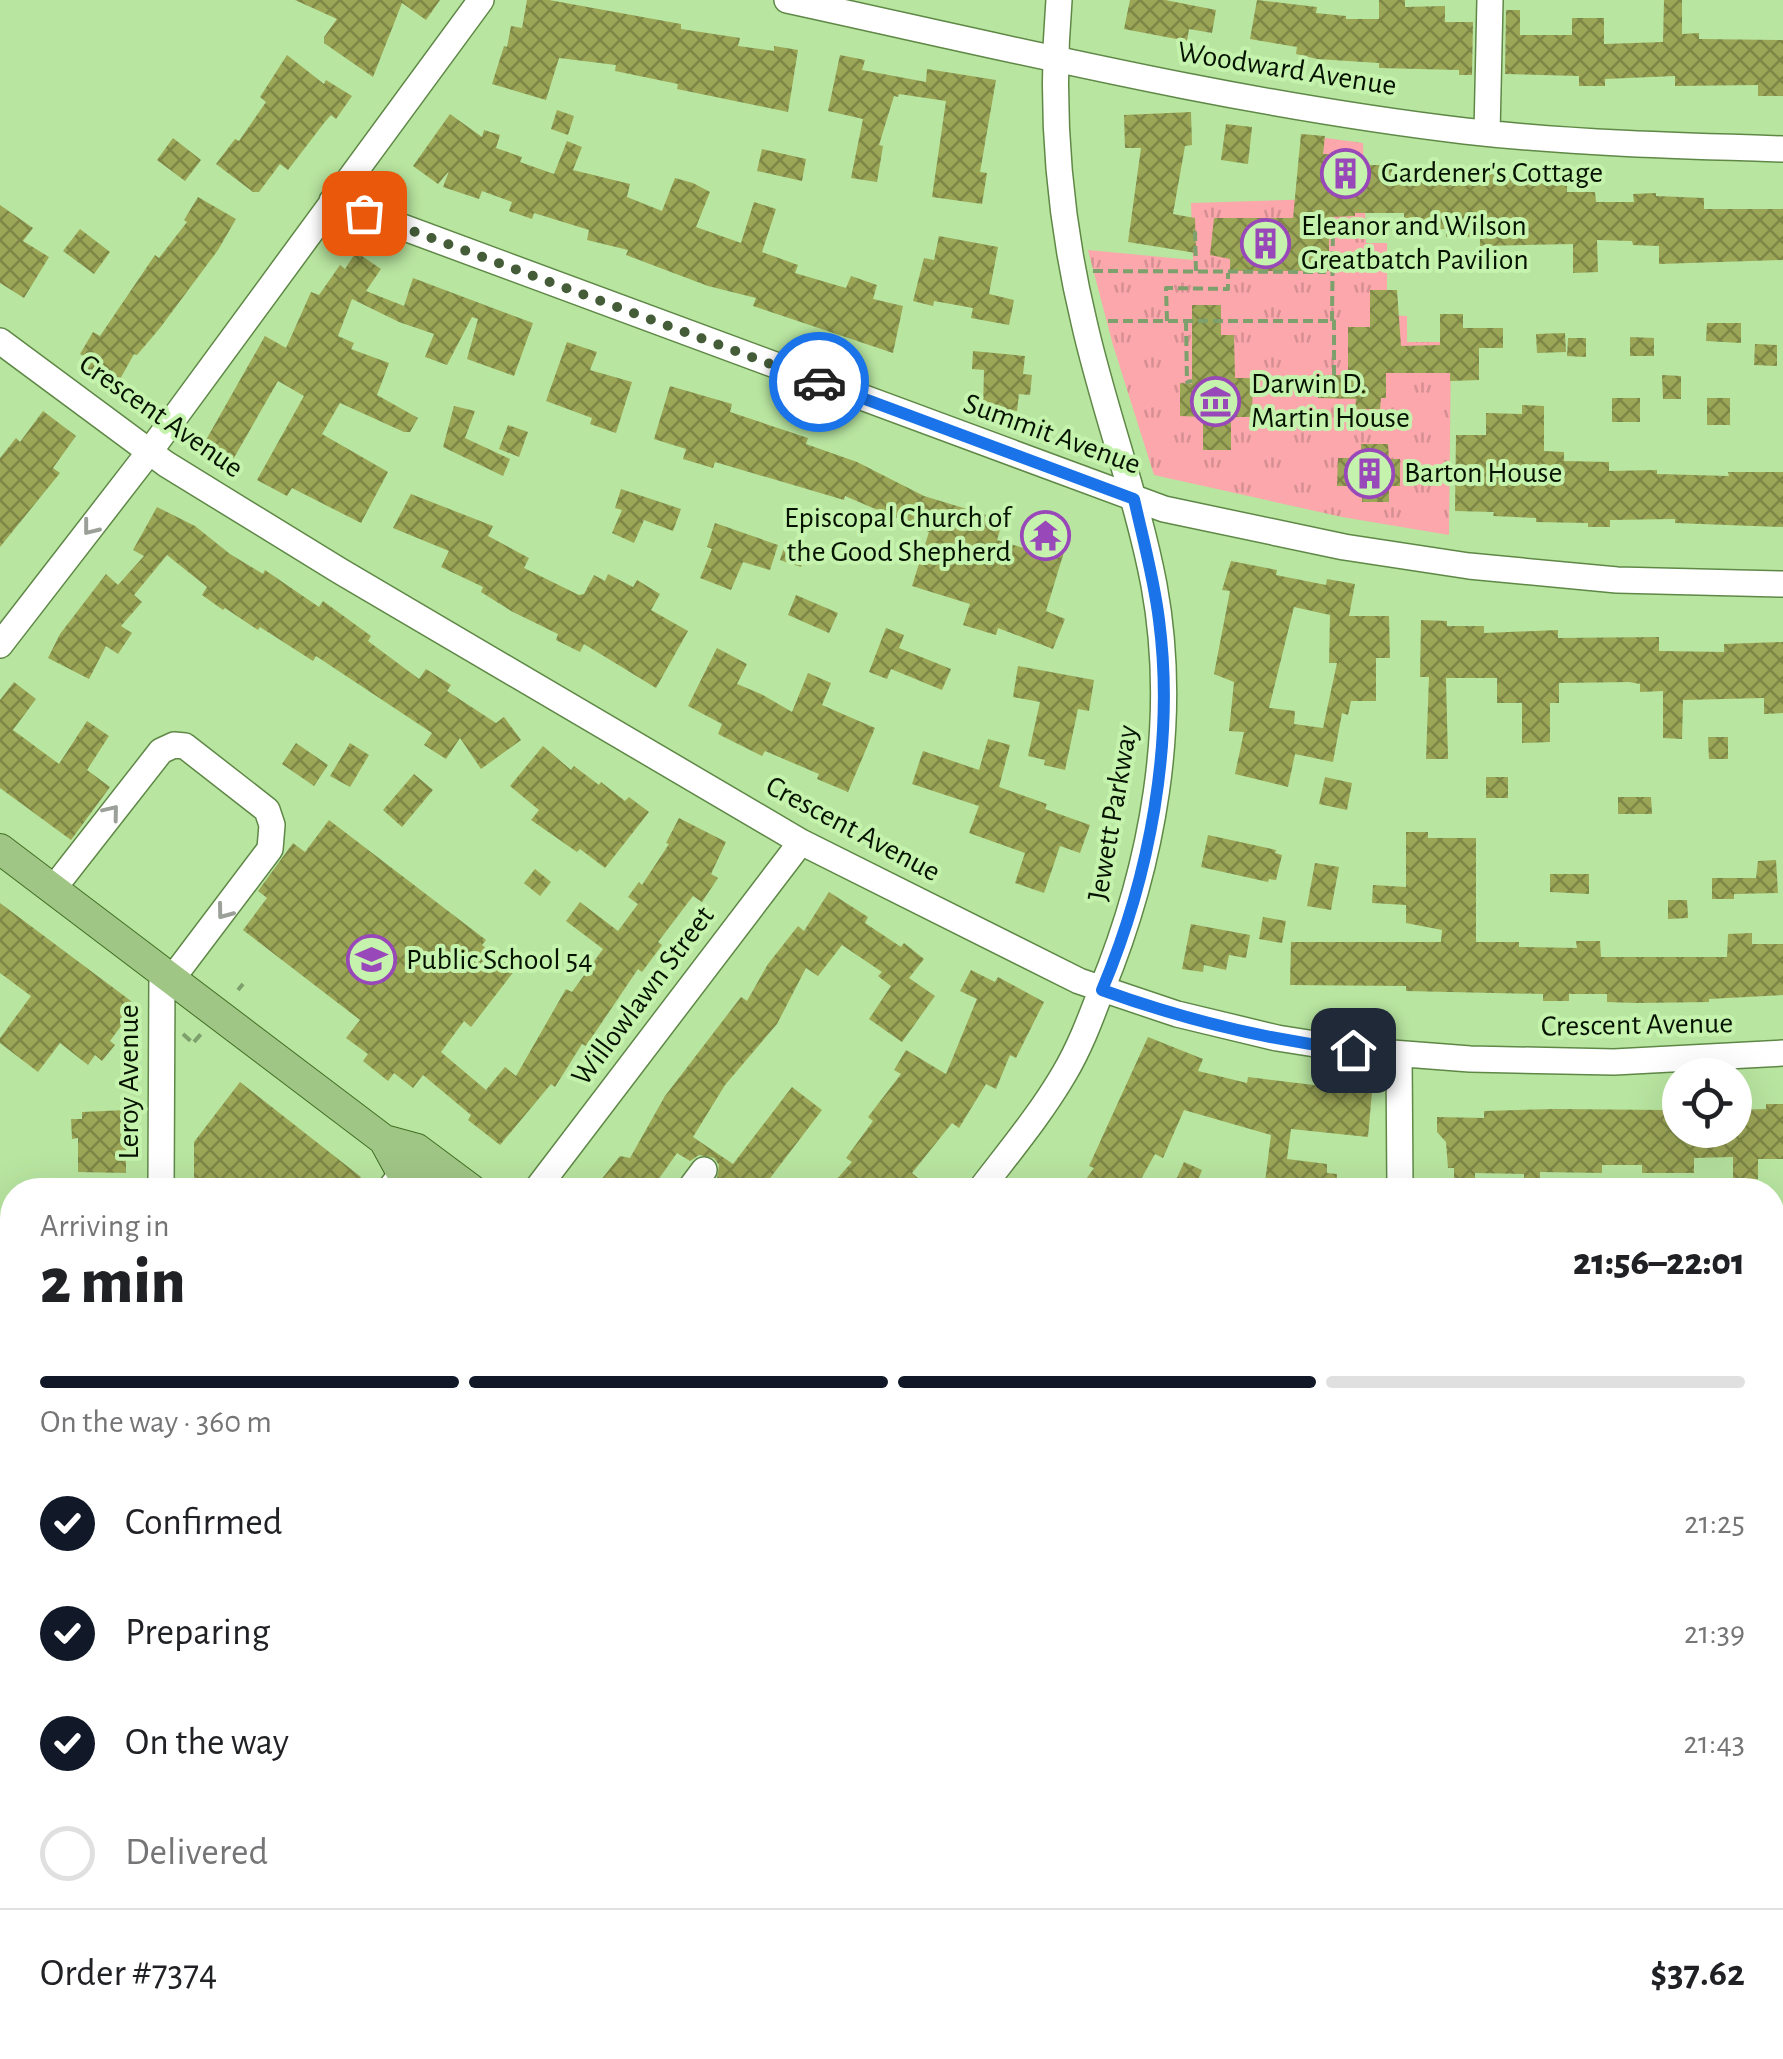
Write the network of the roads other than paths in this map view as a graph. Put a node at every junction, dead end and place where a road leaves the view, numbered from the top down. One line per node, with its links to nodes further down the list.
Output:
1 (481, 0): 8 (street)
2 (788, 0): 5 (street, Woodward Avenue)
3 (1059, 0): 5 (street, Jewett Parkway)
4 (1490, 0): 6 (street)
5 (1055, 59): 6 (street, Woodward Avenue); 11 (street, Jewett Parkway)
6 (1487, 133): 7 (street, Woodward Avenue)
7 (1783, 149)
8 (332, 201): 10 (street); 11 (street, Summit Avenue)
9 (0, 341): 10 (street, Crescent Avenue)
10 (150, 451): 13 (street, one-way to 13); 14 (street, Crescent Avenue)
11 (1134, 499): 12 (street, Summit Avenue); 18 (street, Jewett Parkway)
12 (1783, 584)
13 (0, 645)
14 (802, 842): 18 (street, Crescent Avenue); 25 (street, Willowlawn Street)
15 (0, 849): 16 (main road)
16 (52, 889): 17 (main road); 17 (street, one-way to 17)
17 (166, 977): 21 (main road); 22 (street, Leroy Avenue)
18 (1102, 990): 19 (street, Crescent Avenue); 26 (street, Jewett Parkway)
19 (1400, 1054): 20 (street, Crescent Avenue); 27 (street)
20 (1783, 1054)
21 (384, 1140): 23 (main road); 24 (main road)
22 (161, 1178)
23 (402, 1178)
24 (456, 1178)
25 (545, 1178)
26 (989, 1178)
27 (1400, 1178)

